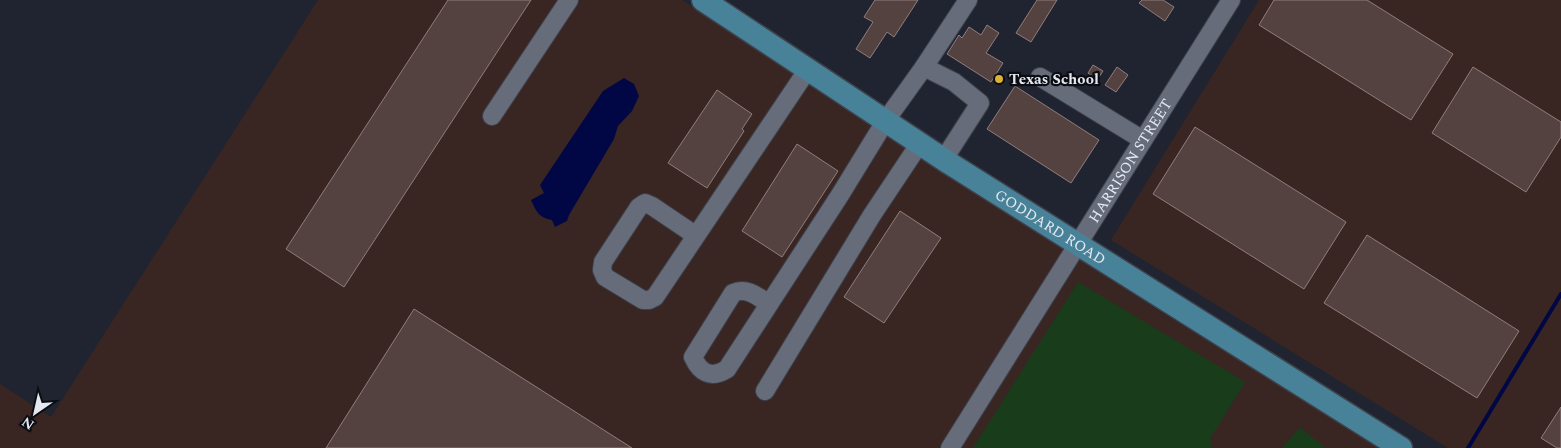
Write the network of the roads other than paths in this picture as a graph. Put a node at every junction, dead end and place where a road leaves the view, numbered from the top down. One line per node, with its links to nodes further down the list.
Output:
1 (568, 0): 8 (street)
2 (703, 0): 6 (main road, GODDARD ROAD)
3 (968, 0): 5 (street)
4 (1231, 0): 10 (street, HARRISON STREET)
5 (924, 67): 9 (street); 12 (street)
6 (808, 68): 9 (main road, GODDARD ROAD); 13 (street)
7 (1040, 77): 10 (street)
8 (492, 116)
9 (886, 120): 11 (main road, GODDARD ROAD); 15 (street)
10 (1143, 140): 14 (street, HARRISON STREET)
11 (920, 144): 12 (main road, GODDARD ROAD); 16 (street)
12 (944, 159): 14 (main road, GODDARD ROAD)
13 (695, 235): 13 (street)
14 (1078, 244): 17 (street, HARRISON STREET); 18 (main road, GODDARD ROAD)
15 (769, 304): 15 (street)
16 (765, 391)
17 (950, 448)
18 (1401, 448)

